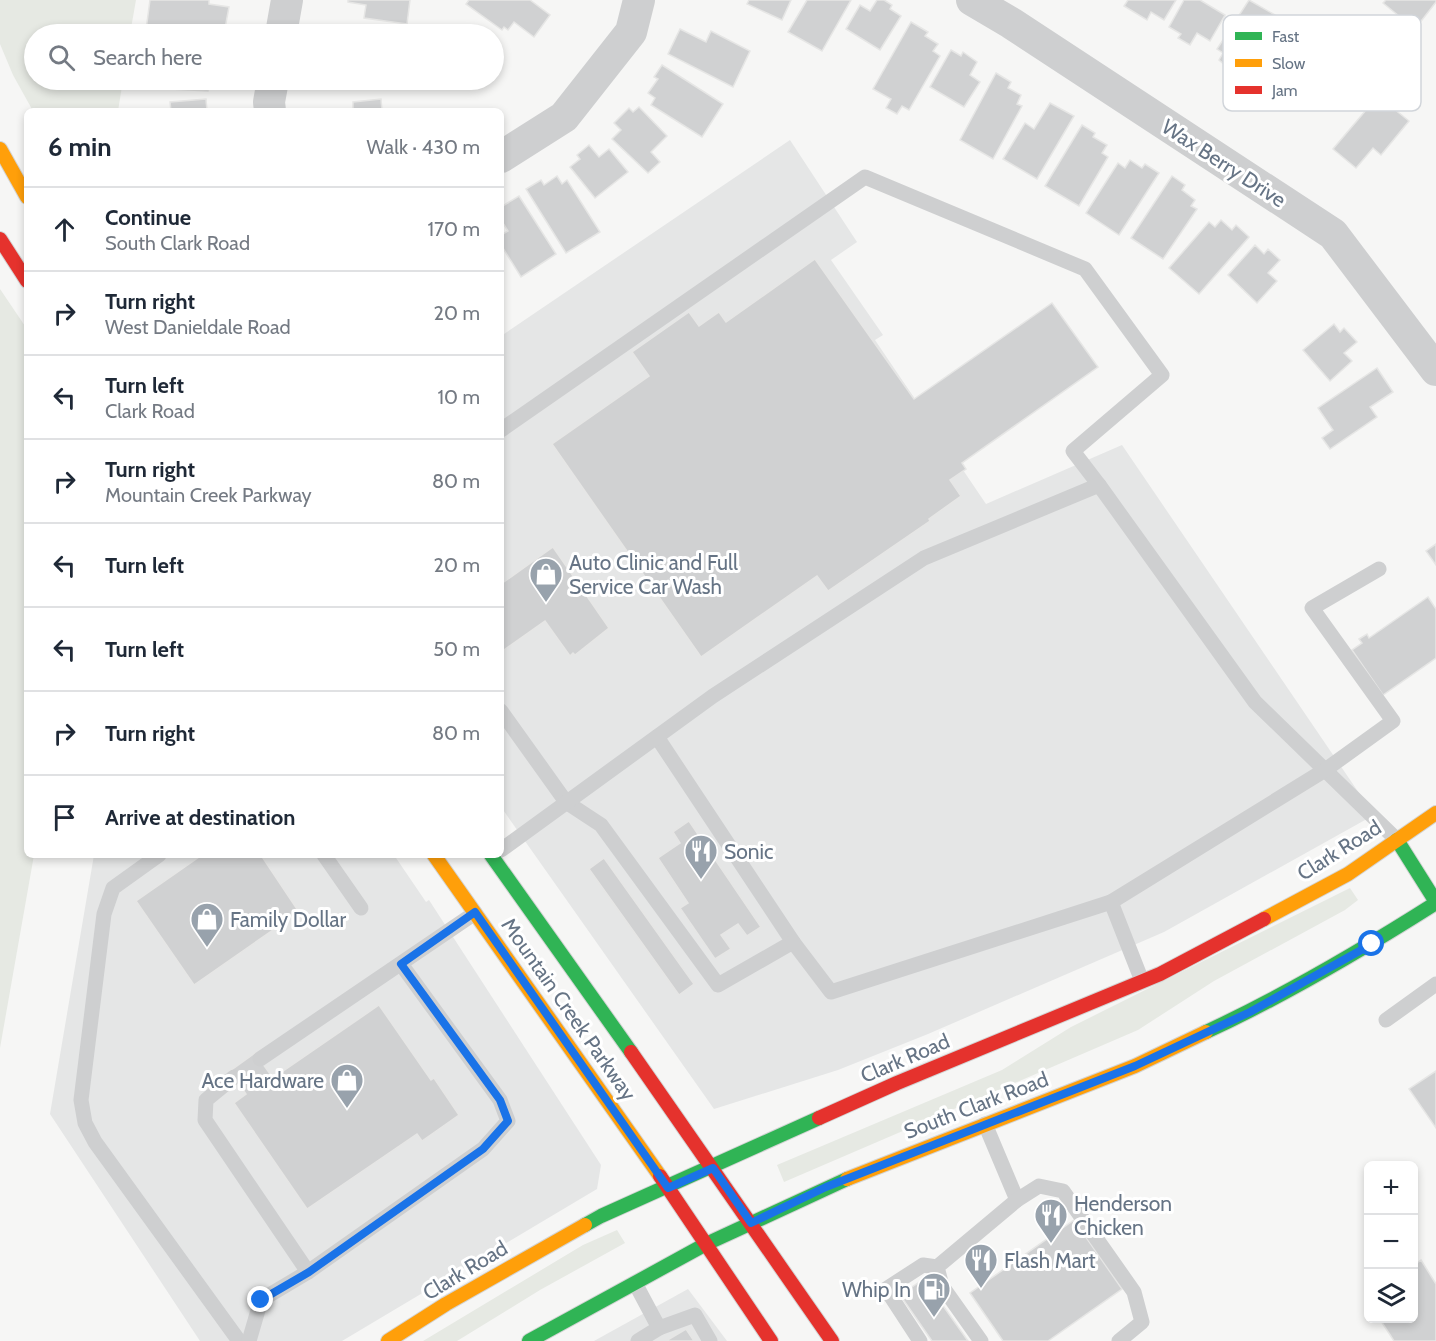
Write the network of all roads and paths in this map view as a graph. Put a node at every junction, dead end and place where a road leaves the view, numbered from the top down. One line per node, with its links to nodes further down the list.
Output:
1 (286, 0): 4 (street)
2 (639, 0): 8 (street)
3 (972, 0): 12 (street, Wax Berry Drive)
4 (282, 24)
5 (271, 90): 6 (street)
6 (270, 108)
7 (0, 149): 9 (main road)
8 (504, 155)
9 (24, 192)
10 (0, 239): 11 (main road)
11 (24, 276)
12 (1436, 370)
13 (504, 428): 14 (lane)
14 (1098, 485): 17 (lane); 18 (lane)
15 (1378, 570): 18 (lane)
16 (504, 715): 19 (lane)
17 (657, 737): 19 (lane); 31 (lane)
18 (1325, 770): 21 (lane); 27 (lane)
19 (566, 802): 22 (lane); 31 (lane)
20 (1436, 813): 21 (main road, Clark Road)
21 (1397, 840): 28 (main road); 33 (main road, Clark Road)
22 (504, 847)
23 (155, 858): 49 (lane)
24 (326, 858): 29 (lane)
25 (436, 858): 30 (main road, Mountain Creek Parkway)
26 (497, 858): 39 (main road, Mountain Creek Parkway)
27 (1111, 902): 31 (lane); 33 (lane)
28 (1436, 902): 38 (main road, South Clark Road)
29 (361, 908)
30 (475, 912): 32 (lane); 40 (main road, Mountain Creek Parkway)
31 (793, 942)
32 (401, 964): 36 (lane); 45 (lane)
33 (1142, 981): 39 (main road, Clark Road)
34 (1436, 984): 35 (lane)
35 (1386, 1020)
36 (260, 1059)
37 (234, 1077): 45 (lane)
38 (985, 1124): 41 (lane); 42 (main road, South Clark Road)
39 (713, 1168): 40 (main road, Clark Road); 42 (main road, Mountain Creek Parkway)
40 (668, 1188): 43 (main road, Mountain Creek Parkway); 51 (main road, Clark Road)
41 (1017, 1200): 44 (lane); 58 (lane)
42 (751, 1223): 43 (main road, South Clark Road); 55 (main road, Mountain Creek Parkway)
43 (706, 1244): 46 (main road, South Clark Road); 54 (main road, Mountain Creek Parkway)
44 (938, 1267): 56 (lane); 57 (lane)
45 (309, 1272): 50 (lane)
46 (635, 1283): 47 (lane); 48 (main road, South Clark Road)
47 (659, 1328): 52 (lane); 53 (lane)
48 (533, 1340)
49 (239, 1341)
50 (249, 1341)
51 (388, 1341)
52 (638, 1341)
53 (710, 1341)
54 (771, 1341)
55 (832, 1341)
56 (920, 1341)
57 (981, 1341)
58 (1119, 1341)

